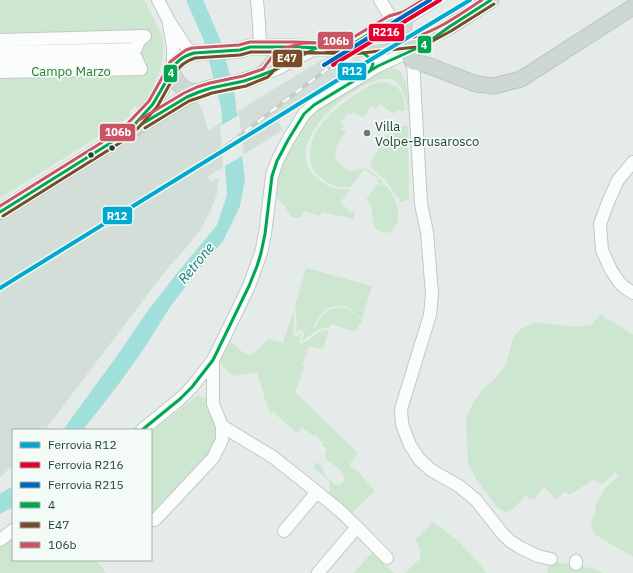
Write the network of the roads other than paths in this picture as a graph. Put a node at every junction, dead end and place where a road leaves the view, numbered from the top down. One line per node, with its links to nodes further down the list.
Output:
1 (158, 0): 8 (street)
2 (257, 0): 12 (street)
3 (380, 0): 7 (street)
4 (433, 0): 7 (main road)
5 (491, 0): 9 (main road)
6 (633, 7): 18 (main road)
7 (399, 19): 11 (street); 13 (main road); 18 (main road)
8 (169, 21): 17 (street); 21 (street)
9 (449, 27): 18 (main road); 18 (main road)
10 (0, 40): 16 (street)
11 (385, 46): 14 (main road); 18 (main road); 20 (street)
12 (260, 47): 13 (main road); 15 (main road)
13 (314, 48): 14 (main road); 23 (main road)
14 (353, 49): 20 (street)
15 (235, 50): 17 (main road); 23 (main road)
16 (0, 52)
17 (198, 53): 21 (main road)
18 (413, 56): 20 (street); 39 (street)
19 (0, 60): 22 (street)
20 (371, 67): 29 (street)
21 (172, 69): 24 (main road); 25 (main road)
22 (0, 72)
23 (262, 74): 24 (main road)
24 (205, 90): 25 (main road)
25 (120, 137): 27 (main road)
26 (633, 162): 28 (street)
27 (0, 212)
28 (633, 293)
29 (213, 360): 30 (street); 31 (street)
30 (222, 426): 32 (street); 33 (street)
31 (143, 429)
32 (317, 492): 34 (street); 36 (street)
33 (155, 520)
34 (357, 527): 38 (street); 40 (street)
35 (12, 531): 37 (street)
36 (284, 531)
37 (0, 540)
38 (387, 558)
39 (552, 559)
40 (318, 573)

